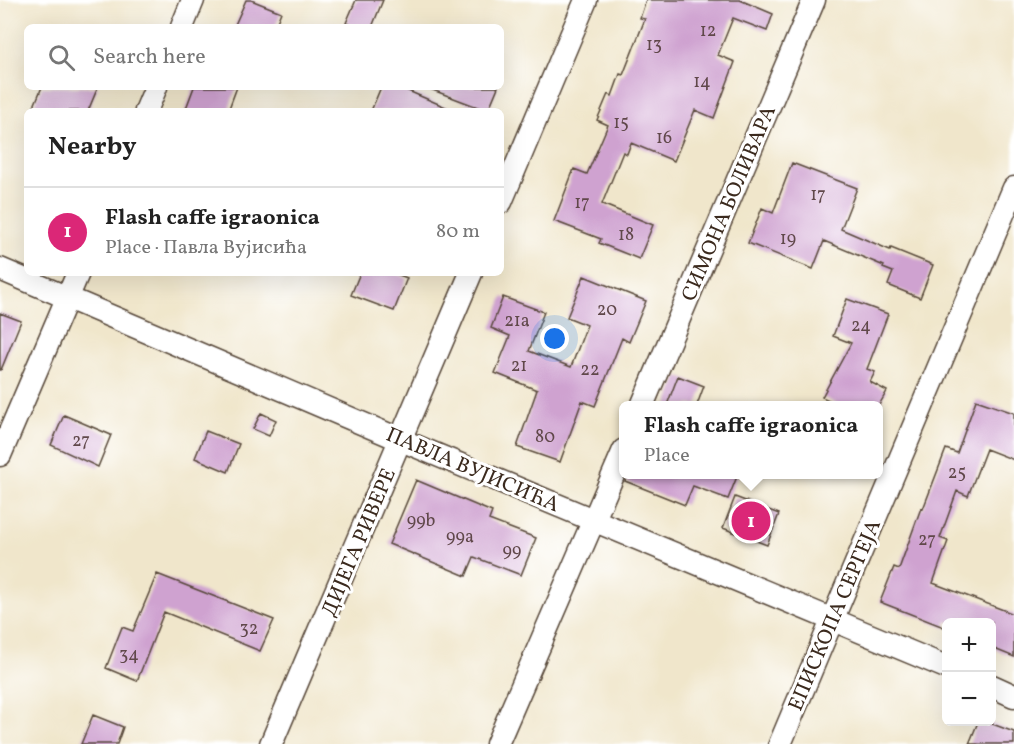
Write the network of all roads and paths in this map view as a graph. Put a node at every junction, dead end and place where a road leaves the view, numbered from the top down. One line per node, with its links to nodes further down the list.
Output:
1 (193, 0): 4 (street)
2 (586, 0): 8 (street)
3 (814, 0): 13 (street, СИМОНА БОЛИВАРА)
4 (183, 24)
5 (155, 90): 6 (street)
6 (147, 108)
7 (1014, 188): 18 (street, ЕПИСКОПА СЕРГЕЈА)
8 (504, 195)
9 (0, 269): 12 (street, ПАВЛА ВУЈИСИЋА)
10 (77, 276): 12 (street)
11 (470, 276): 14 (street, ДИЈЕГА РИВЕРЕ)
12 (69, 297): 14 (street, ПАВЛА ВУЈИСИЋА); 15 (street)
13 (644, 401)
14 (401, 440): 17 (street, ПАВЛА ВУЈИСИЋА); 22 (street, ДИЈЕГА РИВЕРЕ)
15 (0, 455)
16 (619, 462): 17 (street)
17 (594, 521): 18 (street, ПАВЛА ВУЈИСИЋА); 23 (street)
18 (832, 619): 19 (street, ПАВЛА ВУЈИСИЋА); 24 (street, ЕПИСКОПА СЕРГЕЈА)
19 (942, 665)
20 (996, 688): 21 (street)
21 (1014, 696)
22 (271, 744)
23 (497, 744)
24 (780, 744)

